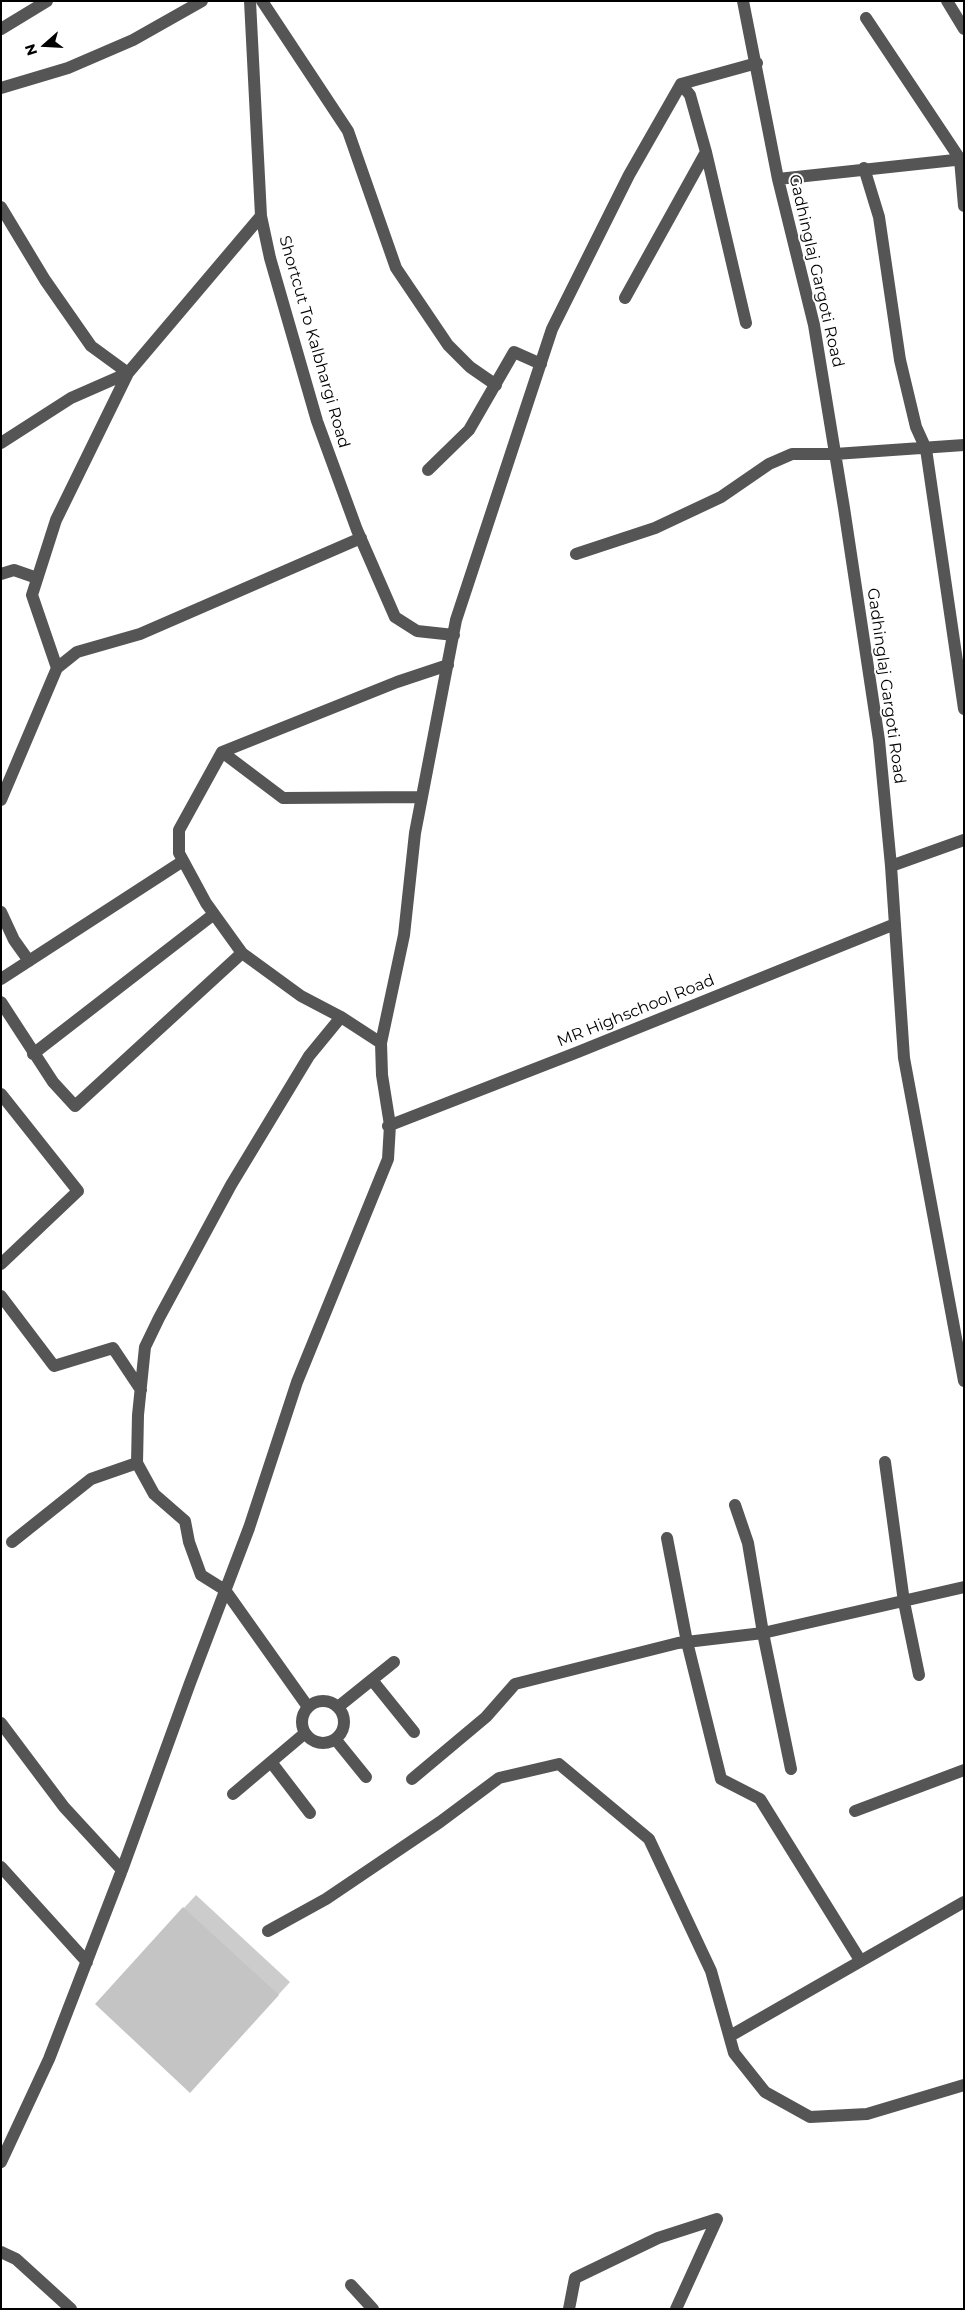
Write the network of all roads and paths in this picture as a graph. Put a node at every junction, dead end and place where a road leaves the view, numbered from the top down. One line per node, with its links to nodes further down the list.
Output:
1 (47, 1): 8 (street)
2 (202, 1): 12 (street)
3 (250, 1): 19 (street, Shortcut To Kalbhargi Road)
4 (262, 1): 24 (street)
5 (743, 1): 10 (street, Gadhinglaj Gargoti Road)
6 (947, 1): 9 (street)
7 (866, 18): 14 (street)
8 (1, 28)
9 (964, 29)
10 (756, 63): 11 (street); 16 (street, Gadhinglaj Gargoti Road)
11 (681, 84): 13 (street); 22 (street)
12 (1, 88)
13 (706, 152): 20 (street); 21 (street)
14 (962, 160): 15 (street); 17 (street)
15 (864, 168): 16 (street); 27 (street)
16 (778, 179): 28 (street, Gadhinglaj Gargoti Road)
17 (964, 206)
18 (1, 207): 23 (street)
19 (261, 216): 23 (street); 30 (street, Shortcut To Kalbhargi Road)
20 (625, 298)
21 (746, 323)
22 (541, 364): 24 (street); 34 (street)
23 (128, 373): 25 (street); 33 (street)
24 (496, 385): 29 (street)
25 (1, 443)
26 (964, 445): 27 (street)
27 (925, 448): 28 (street); 37 (street)
28 (835, 454): 31 (street); 43 (street, Gadhinglaj Gargoti Road)
29 (428, 470)
30 (361, 538): 34 (street, Shortcut To Kalbhargi Road); 36 (street)
31 (576, 554)
32 (1, 574): 33 (street)
33 (38, 578): 36 (street)
34 (454, 635): 35 (street)
35 (448, 665): 38 (street); 39 (street)
36 (57, 668): 40 (street)
37 (964, 709)
38 (222, 752): 39 (street); 42 (street)
39 (422, 797): 52 (street)
40 (1, 800)
41 (964, 840): 43 (street)
42 (183, 861): 45 (street); 48 (street)
43 (891, 866): 46 (street, Gadhinglaj Gargoti Road)
44 (1, 912): 48 (street)
45 (214, 914): 47 (street); 53 (street)
46 (895, 924): 55 (street, MR Highschool Road); 58 (street, Gadhinglaj Gargoti Road)
47 (242, 954): 51 (street); 53 (street)
48 (29, 961): 49 (street)
49 (1, 979)
50 (1, 1002): 53 (street)
51 (341, 1017): 52 (street); 59 (street)
52 (381, 1043): 55 (street)
53 (33, 1054)
54 (1, 1094): 56 (street)
55 (389, 1125): 66 (street)
56 (1, 1264)
57 (1, 1296): 59 (street)
58 (964, 1381)
59 (141, 1390): 61 (street)
60 (885, 1462): 67 (street)
61 (137, 1463): 64 (street); 66 (street)
62 (735, 1505): 68 (street)
63 (666, 1538): 69 (street)
64 (12, 1542)
65 (964, 1588): 67 (street)
66 (225, 1590): 73 (street); 88 (street)
67 (904, 1602): 68 (street); 71 (street)
68 (763, 1632): 69 (street); 80 (street)
69 (687, 1642): 83 (street); 91 (street)
70 (394, 1662): 72 (street)
71 (919, 1675)
72 (372, 1680): 74 (street); 76 (street)
73 (308, 1707): 74 (street); 77 (street)
74 (338, 1707): 78 (street)
75 (1, 1722): 88 (street)
76 (414, 1732)
77 (304, 1734): 78 (street); 79 (street)
78 (336, 1740): 82 (street)
79 (271, 1762): 84 (street); 86 (street)
80 (791, 1769)
81 (964, 1770): 85 (street)
82 (366, 1777)
83 (412, 1779)
84 (233, 1794)
85 (855, 1811)
86 (310, 1813)
87 (1, 1867): 92 (street)
88 (122, 1870): 92 (street)
89 (964, 1902): 91 (street)
90 (268, 1931): 93 (street)
91 (860, 1960): 93 (street)
92 (87, 1962): 95 (street)
93 (730, 2036): 94 (street)
94 (964, 2085)
95 (1, 2162)
96 (1, 2252): 98 (street)
97 (351, 2285): 99 (street)
98 (71, 2309)
99 (373, 2309)
100 (569, 2309): 101 (street)
101 (676, 2309)

